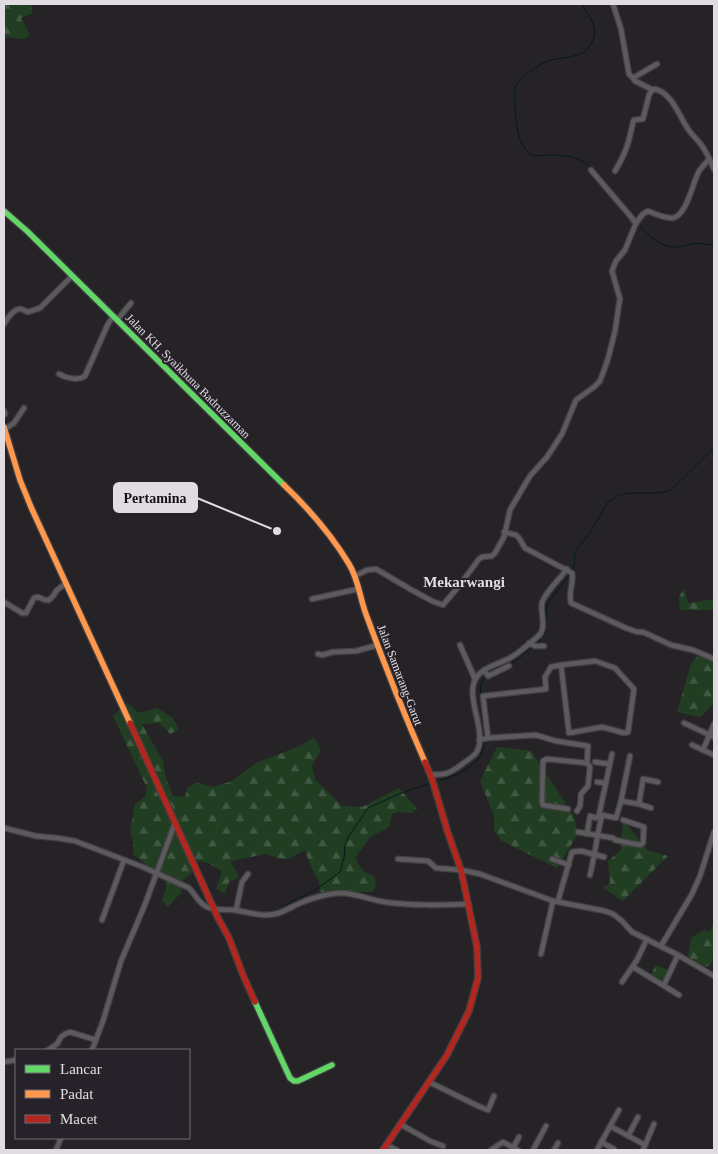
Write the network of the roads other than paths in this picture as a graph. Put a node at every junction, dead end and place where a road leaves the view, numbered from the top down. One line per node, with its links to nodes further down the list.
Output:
1 (613, 4): 3 (street)
2 (657, 64): 3 (street)
3 (633, 78): 4 (street)
4 (653, 90): 5 (street); 8 (street)
5 (709, 159): 6 (street); 10 (street)
6 (714, 169)
7 (591, 170): 10 (street)
8 (615, 171)
9 (4, 211): 11 (main road, Jalan KH. Syaikhuna Badruzzaman)
10 (637, 222): 18 (street)
11 (72, 276): 13 (main road, Jalan KH. Syaikhuna Badruzzaman); 14 (street)
12 (131, 302): 13 (street)
13 (115, 318): 15 (street); 19 (main road, Jalan KH. Syaikhuna Badruzzaman)
14 (4, 324)
15 (59, 374)
16 (24, 408): 17 (street)
17 (4, 428): 22 (main road)
18 (504, 532): 20 (street); 21 (street)
19 (349, 564): 21 (main road, Jalan Samarang-Garut)
20 (569, 571): 26 (street); 31 (street)
21 (355, 576): 23 (main road, Jalan Samarang-Garut)
22 (66, 582): 25 (street); 64 (main road)
23 (358, 588): 24 (street); 27 (main road, Jalan Samarang-Garut)
24 (312, 599)
25 (4, 602)
26 (532, 644): 29 (street); 34 (street)
27 (378, 645): 30 (street); 53 (main road, Jalan Samarang-Garut)
28 (460, 645): 35 (street)
29 (544, 646)
30 (318, 654)
31 (714, 659)
32 (561, 665): 38 (street); 38 (street); 40 (street)
33 (509, 666): 34 (street)
34 (485, 673): 35 (street)
35 (475, 679): 41 (street)
36 (684, 723): 39 (street)
37 (714, 724): 39 (street)
38 (569, 733): 42 (street)
39 (712, 736): 46 (street)
40 (488, 738): 41 (street); 44 (street)
41 (481, 740): 53 (street)
42 (570, 740)
43 (692, 745): 46 (street)
44 (588, 746): 45 (street); 51 (street)
45 (594, 746)
46 (703, 750): 48 (street)
47 (612, 754): 52 (street)
48 (714, 755)
49 (630, 756): 57 (street)
50 (595, 762): 52 (street)
51 (587, 763): 60 (street); 61 (street)
52 (609, 764): 56 (street)
53 (431, 777): 76 (main road, Jalan Samarang-Garut)
54 (598, 782): 56 (street)
55 (658, 782): 58 (street)
56 (606, 783): 62 (street)
57 (621, 801): 58 (street); 63 (street)
58 (638, 804): 59 (street)
59 (651, 808)
60 (568, 809)
61 (576, 811)
62 (601, 815): 63 (street); 68 (street); 69 (street)
63 (620, 819): 69 (street)
64 (175, 823): 77 (street); 82 (main road)
65 (4, 828): 74 (street)
66 (578, 832): 68 (street)
67 (714, 832): 86 (street)
68 (587, 834): 69 (street)
69 (597, 836): 70 (street)
70 (595, 855): 71 (street); 75 (street); 79 (street)
71 (604, 857)
72 (398, 859): 76 (street)
73 (552, 859): 75 (street)
74 (124, 860): 77 (street); 84 (street)
75 (569, 865): 80 (street)
76 (461, 870): 80 (street); 81 (main road)
77 (156, 874): 82 (street); 94 (street)
78 (248, 874): 83 (street)
79 (590, 875)
80 (556, 901): 85 (street); 87 (street)
81 (469, 904): 83 (street); 98 (main road)
82 (214, 909): 83 (street); 97 (main road)
83 (236, 910)
84 (102, 920)
85 (646, 939): 86 (street); 89 (street)
86 (661, 946): 88 (street)
87 (540, 954)
88 (678, 955): 90 (street); 92 (street)
89 (633, 967): 91 (street); 92 (street)
90 (714, 976)
91 (622, 982)
92 (664, 985): 93 (street)
93 (679, 995)
94 (96, 1040): 95 (street); 96 (street)
95 (50, 1049)
96 (92, 1049)
97 (332, 1065)
98 (429, 1082): 99 (street); 102 (main road)
99 (494, 1096)
100 (619, 1110): 105 (street)
101 (638, 1117): 106 (street)
102 (400, 1124): 110 (street); 111 (main road)
103 (654, 1124): 112 (street)
104 (546, 1126): 117 (street)
105 (610, 1126): 106 (street); 108 (street)
106 (628, 1136): 112 (street)
107 (519, 1137): 113 (street)
108 (601, 1142): 119 (street); 120 (street)
109 (558, 1143): 118 (street)
110 (443, 1146)
111 (385, 1148): 114 (street)
112 (644, 1148)
113 (512, 1149): 115 (street); 116 (street)
114 (397, 1150)
115 (491, 1150)
116 (518, 1150)
117 (532, 1150)
118 (554, 1150)
119 (597, 1150)
120 (614, 1150)

